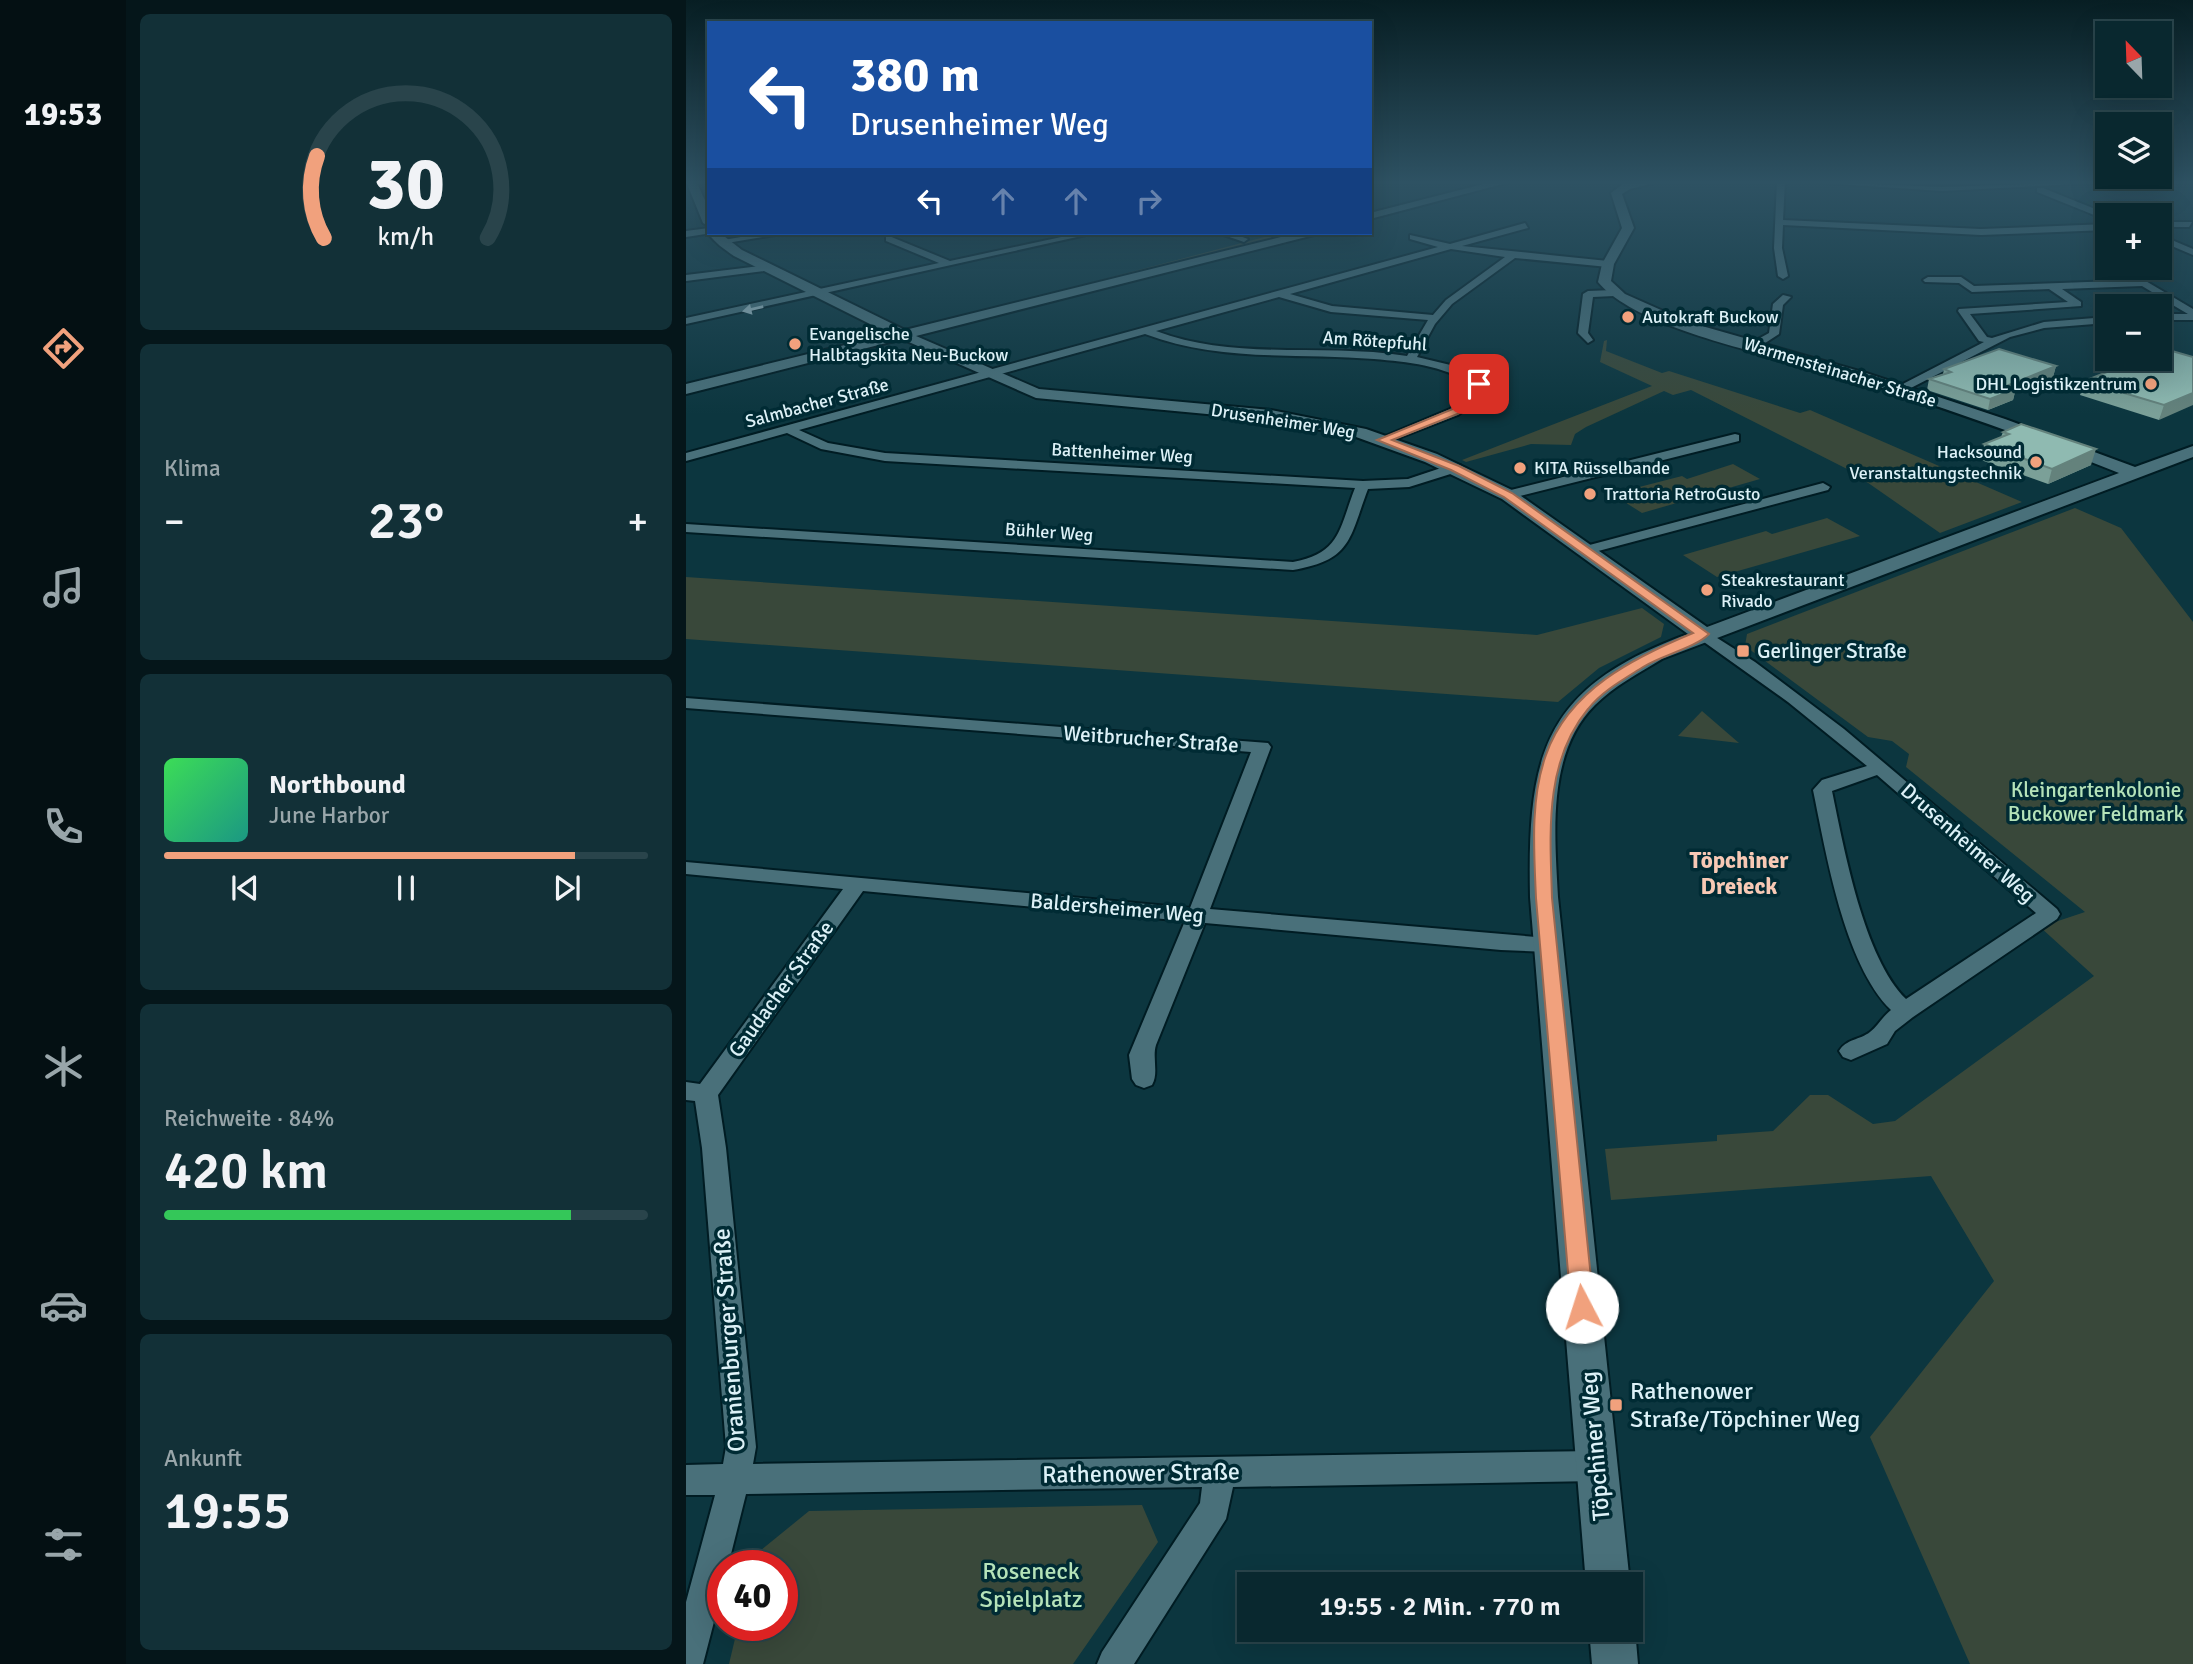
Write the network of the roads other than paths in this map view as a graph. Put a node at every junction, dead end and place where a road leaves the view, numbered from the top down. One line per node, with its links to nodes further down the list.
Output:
1 (754, 259): 13 (street)
2 (936, 259): 11 (street)
3 (973, 259): 11 (street)
4 (1171, 259): 31 (street)
5 (1203, 259): 31 (main road)
6 (1413, 259): 22 (street, Salmbacher Straße)
7 (1509, 259): 27 (street)
8 (1544, 259): 12 (street)
9 (1611, 259): 12 (street)
10 (1780, 259): 14 (street)
11 (949, 264): 20 (street)
12 (1608, 264): 21 (street)
13 (769, 268): 15 (street); 20 (street)
14 (1783, 275)
15 (686, 278)
16 (1928, 280): 19 (street)
17 (2139, 280): 18 (street)
18 (2144, 283): 19 (street); 24 (street)
19 (2051, 286): 33 (street)
20 (819, 293): 28 (street, one-way to 28); 31 (main road)
21 (1614, 293): 32 (street); 34 (street, Warmensteinacher Straße)
22 (1281, 295): 27 (street); 30 (street, Salmbacher Straße)
23 (1786, 297): 34 (street)
24 (2173, 301): 25 (street)
25 (2193, 315): 26 (street)
26 (2172, 316)
27 (1435, 318): 35 (street)
28 (686, 321)
29 (2095, 321): 33 (street)
30 (1147, 331): 35 (street, Am Rötepfuhl); 36 (street, Salmbacher Straße)
31 (897, 332): 36 (street, Drusenheimer Weg); 37 (street); 38 (street)
32 (1588, 340)
33 (1992, 341): 39 (street)
34 (1755, 345): 39 (street, Warmensteinacher Straße)
35 (1410, 360): 42 (street, Am Rötepfuhl)
36 (989, 374): 40 (street, Salmbacher Straße); 42 (street, Drusenheimer Weg)
37 (686, 381)
38 (686, 389)
39 (1900, 389): 46 (street, Warmensteinacher Straße)
40 (789, 429): 44 (street, Salmbacher Straße); 47 (street, Battenheimer Weg)
41 (1735, 438): 49 (street)
42 (1382, 440): 45 (street, Drusenheimer Weg)
43 (2193, 451): 46 (street)
44 (686, 457)
45 (1455, 468): 47 (street, Battenheimer Weg); 49 (street, Drusenheimer Weg)
46 (2136, 473): 52 (street)
47 (1363, 485): 50 (street, Bühler Weg)
48 (1823, 487): 51 (street)
49 (1508, 495): 51 (street, Drusenheimer Weg)
50 (686, 528)
51 (1587, 550): 52 (street, Drusenheimer Weg)
52 (1703, 634): 54 (street, Drusenheimer Weg); 58 (street, Töpchiner Weg)
53 (686, 703): 57 (street, Weitbrucher Straße)
54 (1880, 768): 59 (street, Drusenheimer Weg); 59 (street, Drusenheimer Weg)
55 (686, 868): 56 (street, Baldersheimer Weg)
56 (857, 884): 57 (street, Baldersheimer Weg); 62 (street, Gaudacher Straße)
57 (1198, 915): 58 (street, Baldersheimer Weg); 61 (street, Weitbrucher Straße)
58 (1548, 945): 63 (street, Töpchiner Weg)
59 (1905, 1011): 60 (street, Drusenheimer Weg)
60 (1851, 1051)
61 (1144, 1079)
62 (696, 1092): 65 (street, Oranienburger Straße)
63 (1597, 1466): 64 (street, Rathenower Straße); 67 (street, Töpchiner Weg)
64 (1220, 1472): 65 (street, Rathenower Straße); 70 (street)
65 (735, 1479): 66 (street, Rathenower Straße); 69 (street, Oranienburger Straße)
66 (686, 1480)
67 (1607, 1572)
68 (1613, 1642): 71 (street)
69 (686, 1664)
70 (1114, 1664)
71 (1615, 1664)

